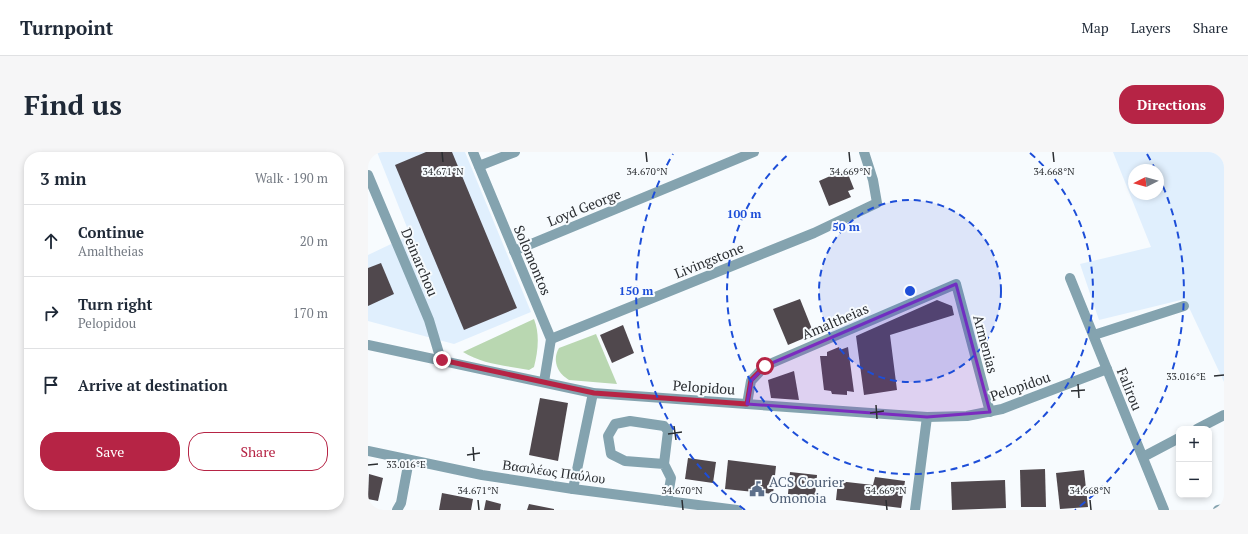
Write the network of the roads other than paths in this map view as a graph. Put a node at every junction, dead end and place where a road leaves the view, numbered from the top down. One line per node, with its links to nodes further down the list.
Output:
1 (473, 152): 5 (street, Solomontos)
2 (515, 152): 5 (street)
3 (754, 152): 7 (street, Loyd George)
4 (864, 152): 12 (street, Livingstone)
5 (479, 166): 7 (street, Solomontos)
6 (368, 175): 14 (street, Deinarchou)
7 (514, 251): 12 (street, Solomontos)
8 (1070, 278): 11 (street, Falirou)
9 (956, 284): 18 (street, Amaltheias); 19 (street, Armenias)
10 (1184, 306): 11 (street)
11 (1094, 336): 15 (street, Falirou)
12 (551, 339): 16 (street)
13 (368, 345): 14 (street, Pelopidou)
14 (442, 360): 16 (street, Pelopidou)
15 (1107, 369): 19 (street, Pelopidou); 25 (street, Falirou)
16 (544, 382): 17 (street, Pelopidou)
17 (594, 393): 18 (street, Pelopidou); 28 (street)
18 (747, 404): 21 (street, Pelopidou)
19 (990, 412): 21 (street, Pelopidou)
20 (1224, 415): 22 (street)
21 (927, 417): 33 (street)
22 (1203, 426)
23 (1176, 440): 25 (street)
24 (368, 451): 26 (street, Βασιλέως Παύλου)
25 (1143, 457): 34 (street, Falirou)
26 (409, 460): 28 (street, Βασιλέως Παύλου); 31 (street)
27 (664, 464): 27 (street); 29 (street)
28 (573, 489): 29 (street, Βασιλέως Παύλου)
29 (670, 504): 32 (street, Βασιλέως Παύλου)
30 (1224, 509): 35 (street)
31 (397, 510)
32 (737, 510)
33 (916, 510)
34 (1164, 510)
35 (1218, 510)

